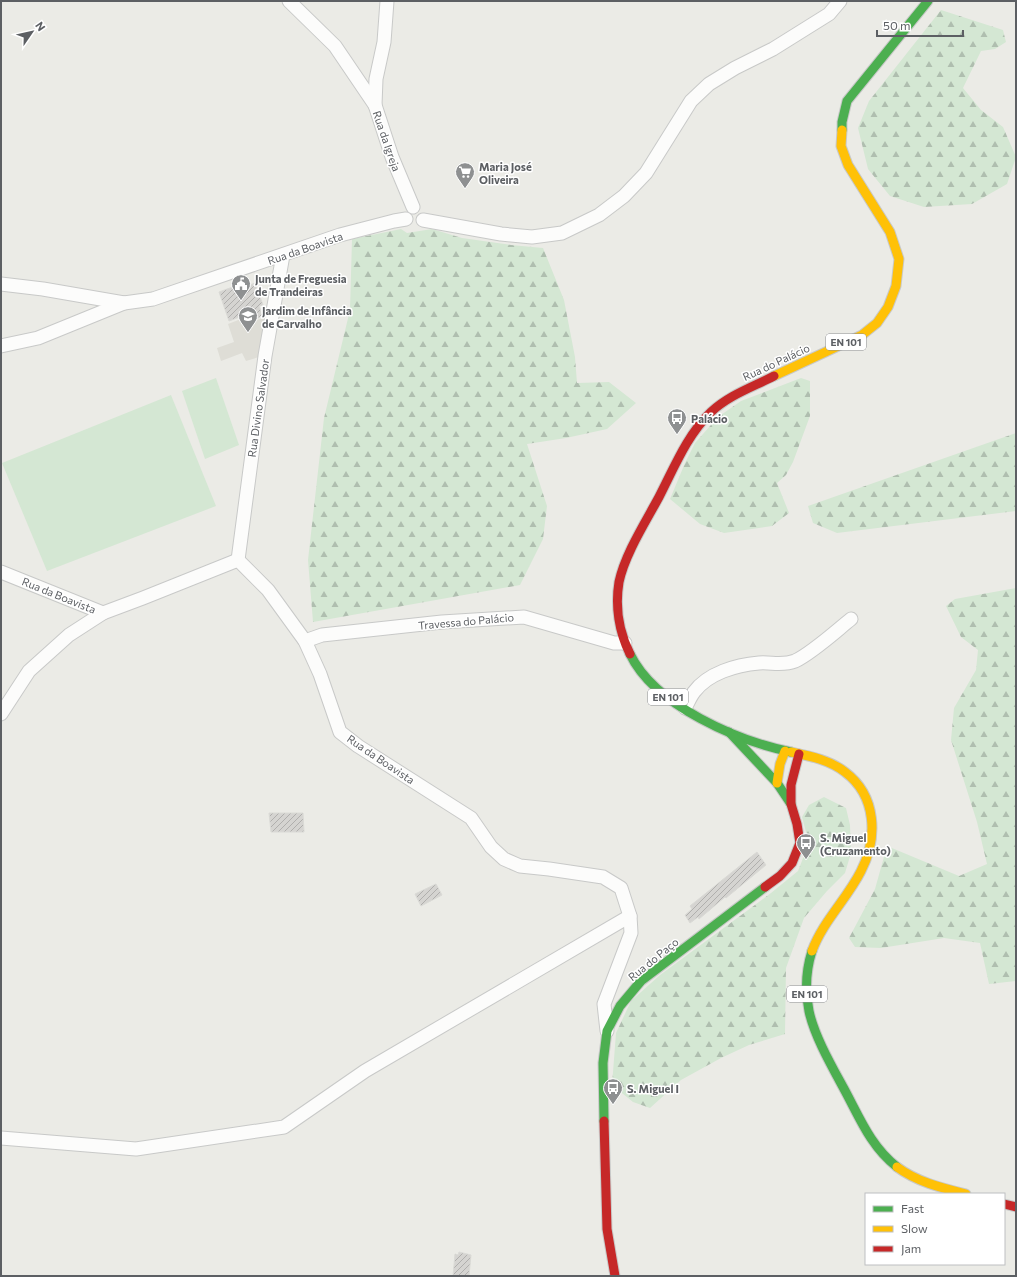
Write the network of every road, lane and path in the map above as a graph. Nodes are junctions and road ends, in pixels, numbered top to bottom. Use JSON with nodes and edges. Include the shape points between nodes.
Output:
{"nodes":[{"id":1,"x":289,"y":1,"type":"edge"},
{"id":2,"x":387,"y":1,"type":"edge"},
{"id":3,"x":840,"y":1,"type":"edge"},
{"id":4,"x":928,"y":1,"type":"edge"},
{"id":5,"x":375,"y":105,"type":"junction"},
{"id":6,"x":413,"y":207,"type":"junction"},
{"id":7,"x":406,"y":219,"type":"junction"},
{"id":8,"x":423,"y":220,"type":"junction"},
{"id":9,"x":283,"y":255,"type":"junction"},
{"id":10,"x":1,"y":284,"type":"edge"},
{"id":11,"x":124,"y":303,"type":"junction"},
{"id":12,"x":1,"y":346,"type":"edge"},
{"id":13,"x":238,"y":560,"type":"junction"},
{"id":14,"x":1,"y":572,"type":"edge"},
{"id":15,"x":103,"y":612,"type":"junction"},
{"id":16,"x":851,"y":619,"type":"dead end"},
{"id":17,"x":305,"y":641,"type":"junction"},
{"id":18,"x":625,"y":643,"type":"junction"},
{"id":19,"x":685,"y":708,"type":"junction"},
{"id":20,"x":1,"y":714,"type":"edge"},
{"id":21,"x":729,"y":732,"type":"junction"},
{"id":22,"x":785,"y":751,"type":"junction"},
{"id":23,"x":799,"y":754,"type":"junction"},
{"id":24,"x":777,"y":783,"type":"junction"},
{"id":25,"x":792,"y":804,"type":"junction"},
{"id":26,"x":630,"y":916,"type":"junction"},
{"id":27,"x":607,"y":1031,"type":"junction"},
{"id":28,"x":1,"y":1138,"type":"edge"},
{"id":29,"x":962,"y":1193,"type":"edge"},
{"id":30,"x":1005,"y":1204,"type":"edge"},
{"id":31,"x":1016,"y":1207,"type":"edge"},
{"id":32,"x":615,"y":1276,"type":"edge"}],
"edges":[{"from":1,"to":5,"type":"street","via":[[335,46]]},
{"from":2,"to":5,"type":"street","name":"Rua da Igreja"},
{"from":3,"to":8,"type":"street","via":[[829,14],[709,84],[691,101],[646,173],[624,196],[599,215],[562,233],[532,236],[501,234]]},
{"from":4,"to":18,"type":"main road","name":"Rua do Palácio","number":"EN 101","via":[[847,101],[842,122],[841,146],[848,165],[890,232],[899,259],[896,286],[888,307],[877,323],[862,334],[735,395],[712,410],[694,431],[630,551],[619,583],[618,614]]},
{"from":5,"to":6,"type":"street","name":"Rua da Igreja","via":[[392,157]]},
{"from":6,"to":7,"type":"street","via":[[407,211]]},
{"from":6,"to":8,"type":"street","via":[[422,211]]},
{"from":7,"to":8,"type":"street","via":[[415,225]]},
{"from":7,"to":9,"type":"street","name":"Rua da Boavista","via":[[340,235]]},
{"from":9,"to":11,"type":"street","name":"Rua da Boavista","via":[[153,299]]},
{"from":9,"to":13,"type":"street","name":"Rua Divino Salvador","via":[[265,356]]},
{"from":10,"to":11,"type":"street"},
{"from":11,"to":12,"type":"street","name":"Rua da Boavista","via":[[38,338]]},
{"from":13,"to":15,"type":"street","name":"Rua da Boavista"},
{"from":13,"to":17,"type":"street","name":"Rua da Boavista","via":[[268,590]]},
{"from":14,"to":15,"type":"street","name":"Rua da Boavista"},
{"from":15,"to":20,"type":"street","via":[[69,635],[29,671]]},
{"from":16,"to":19,"type":"street","via":[[796,660],[784,664],[743,665],[718,673],[705,680]]},
{"from":17,"to":18,"type":"street","name":"Travessa do Palácio","via":[[322,635],[442,622],[524,617],[614,643]]},
{"from":17,"to":26,"type":"street","name":"Rua da Boavista","via":[[320,674],[340,732],[472,818],[491,847],[504,859],[520,866],[603,877],[621,888]]},
{"from":18,"to":19,"type":"main road","number":"EN 101","via":[[645,677],[664,695]]},
{"from":19,"to":21,"type":"main road","number":"EN 101","via":[[715,727]]},
{"from":21,"to":22,"type":"main road","number":"EN 101"},
{"from":21,"to":24,"type":"main road"},
{"from":22,"to":23,"type":"main road","number":"EN 101"},
{"from":22,"to":24,"type":"main road"},
{"from":23,"to":25,"type":"main road","name":"Rua do Paço","via":[[791,785]]},
{"from":23,"to":29,"type":"main road","number":"EN 101","via":[[840,767],[852,778],[867,800],[873,838],[866,863],[826,922],[814,945],[806,983],[809,1013],[826,1054],[869,1137],[887,1159],[923,1183]]},
{"from":24,"to":25,"type":"main road"},
{"from":25,"to":27,"type":"main road","name":"Rua do Paço","via":[[800,843],[792,863],[780,876],[641,981],[620,1006]]},
{"from":26,"to":27,"type":"street","name":"Rua da Boavista","via":[[631,933],[604,1004]]},
{"from":26,"to":28,"type":"street","via":[[364,1071],[284,1127],[136,1149]]},
{"from":27,"to":32,"type":"main road","name":"Rua do Paço","via":[[603,1063],[607,1229]]},
{"from":30,"to":31,"type":"main road"}]}
